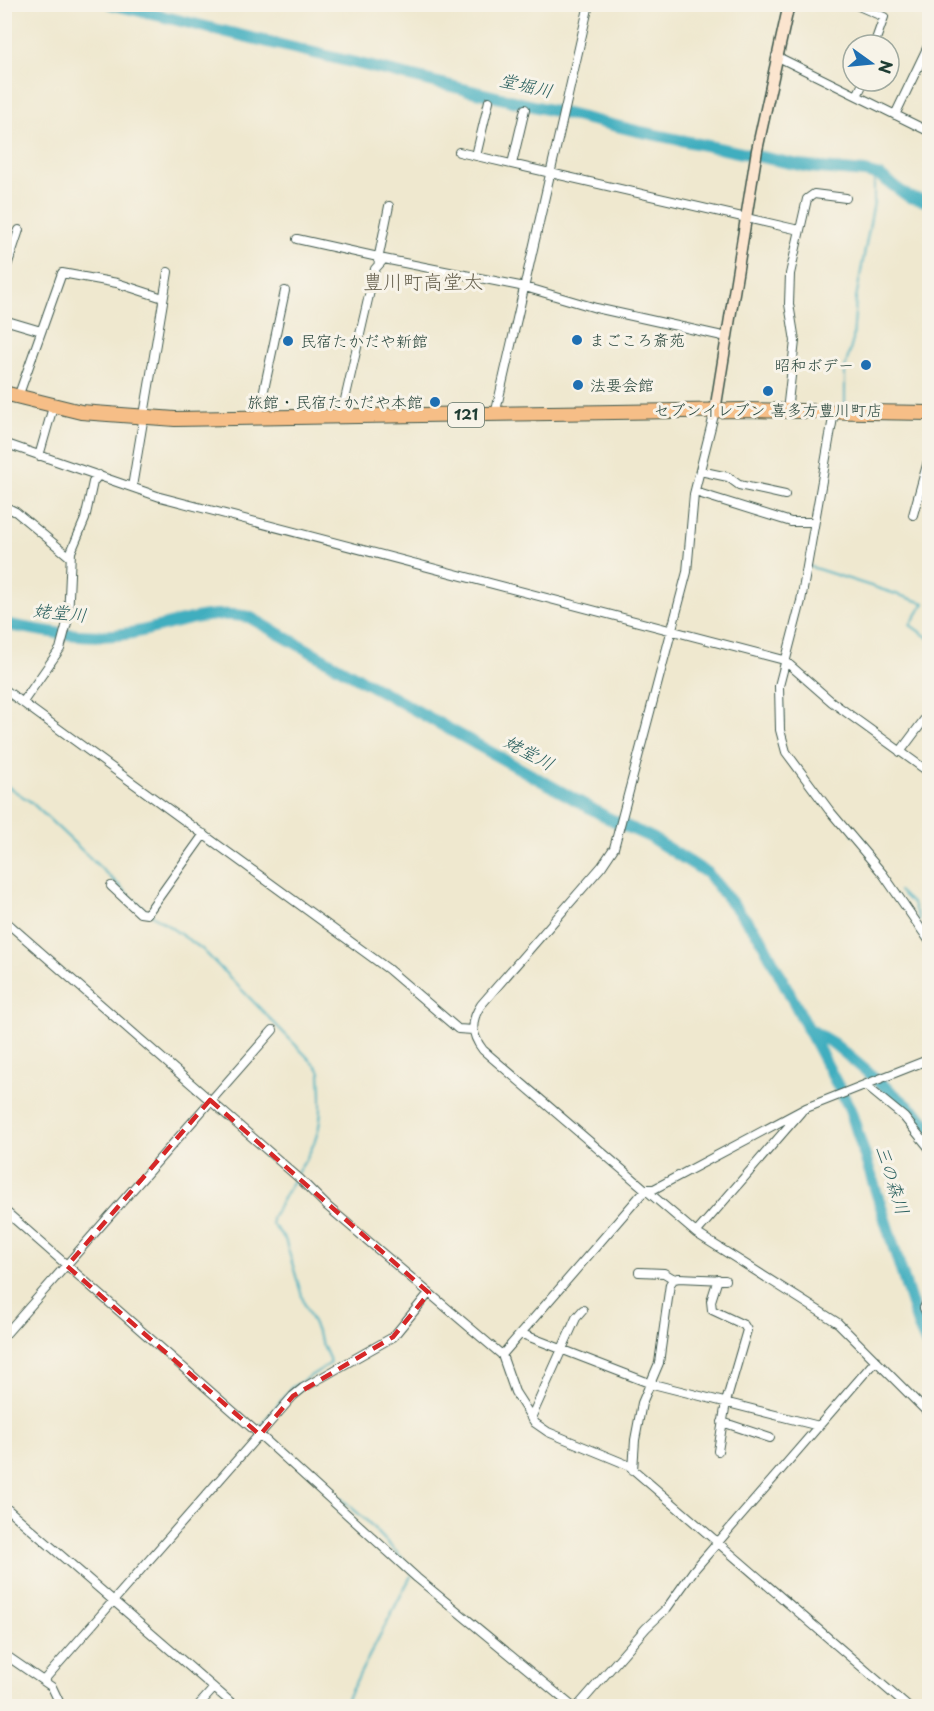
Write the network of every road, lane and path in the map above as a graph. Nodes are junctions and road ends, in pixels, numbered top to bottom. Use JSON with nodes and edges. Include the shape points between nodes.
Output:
{"nodes":[{"id":1,"x":589,"y":4,"type":"edge"},
{"id":2,"x":789,"y":4,"type":"edge"},
{"id":3,"x":854,"y":4,"type":"edge"},
{"id":4,"x":878,"y":33,"type":"edge"},
{"id":5,"x":930,"y":42,"type":"edge"},
{"id":6,"x":776,"y":56,"type":"junction"},
{"id":7,"x":858,"y":93,"type":"edge"},
{"id":8,"x":857,"y":96,"type":"junction"},
{"id":9,"x":489,"y":101,"type":"dead end"},
{"id":10,"x":525,"y":109,"type":"dead end"},
{"id":11,"x":895,"y":115,"type":"junction"},
{"id":12,"x":930,"y":132,"type":"edge"},
{"id":13,"x":459,"y":152,"type":"dead end"},
{"id":14,"x":476,"y":156,"type":"junction"},
{"id":15,"x":512,"y":164,"type":"junction"},
{"id":16,"x":550,"y":173,"type":"junction"},
{"id":17,"x":846,"y":198,"type":"dead end"},
{"id":18,"x":389,"y":206,"type":"dead end"},
{"id":19,"x":746,"y":218,"type":"junction"},
{"id":20,"x":19,"y":230,"type":"dead end"},
{"id":21,"x":800,"y":230,"type":"junction"},
{"id":22,"x":297,"y":239,"type":"dead end"},
{"id":23,"x":379,"y":260,"type":"junction"},
{"id":24,"x":168,"y":272,"type":"dead end"},
{"id":25,"x":4,"y":274,"type":"edge"},
{"id":26,"x":525,"y":287,"type":"junction"},
{"id":27,"x":285,"y":291,"type":"dead end"},
{"id":28,"x":163,"y":298,"type":"junction"},
{"id":29,"x":4,"y":320,"type":"edge"},
{"id":30,"x":41,"y":331,"type":"junction"},
{"id":31,"x":727,"y":337,"type":"junction"},
{"id":32,"x":11,"y":395,"type":"edge"},
{"id":33,"x":53,"y":406,"type":"junction"},
{"id":34,"x":715,"y":411,"type":"junction"},
{"id":35,"x":787,"y":411,"type":"junction"},
{"id":36,"x":834,"y":412,"type":"junction"},
{"id":37,"x":930,"y":413,"type":"edge"},
{"id":38,"x":495,"y":415,"type":"junction"},
{"id":39,"x":341,"y":417,"type":"junction"},
{"id":40,"x":144,"y":418,"type":"junction"},
{"id":41,"x":258,"y":418,"type":"junction"},
{"id":42,"x":4,"y":443,"type":"edge"},
{"id":43,"x":930,"y":454,"type":"edge"},
{"id":44,"x":39,"y":456,"type":"junction"},
{"id":45,"x":700,"y":471,"type":"junction"},
{"id":46,"x":99,"y":476,"type":"junction"},
{"id":47,"x":132,"y":487,"type":"junction"},
{"id":48,"x":695,"y":492,"type":"junction"},
{"id":49,"x":785,"y":495,"type":"dead end"},
{"id":50,"x":4,"y":506,"type":"edge"},
{"id":51,"x":913,"y":515,"type":"dead end"},
{"id":52,"x":814,"y":522,"type":"junction"},
{"id":53,"x":70,"y":557,"type":"junction"},
{"id":54,"x":670,"y":631,"type":"junction"},
{"id":55,"x":784,"y":660,"type":"junction"},
{"id":56,"x":4,"y":689,"type":"edge"},
{"id":57,"x":23,"y":702,"type":"junction"},
{"id":58,"x":930,"y":712,"type":"edge"},
{"id":59,"x":900,"y":752,"type":"junction"},
{"id":60,"x":930,"y":773,"type":"edge"},
{"id":61,"x":204,"y":834,"type":"junction"},
{"id":62,"x":111,"y":886,"type":"dead end"},
{"id":63,"x":4,"y":920,"type":"edge"},
{"id":64,"x":930,"y":942,"type":"edge"},
{"id":65,"x":273,"y":1030,"type":"dead end"},
{"id":66,"x":473,"y":1030,"type":"junction"},
{"id":67,"x":930,"y":1059,"type":"edge"},
{"id":68,"x":863,"y":1085,"type":"junction"},
{"id":69,"x":210,"y":1100,"type":"junction"},
{"id":70,"x":802,"y":1110,"type":"junction"},
{"id":71,"x":930,"y":1149,"type":"edge"},
{"id":72,"x":646,"y":1189,"type":"junction"},
{"id":73,"x":4,"y":1210,"type":"edge"},
{"id":74,"x":696,"y":1233,"type":"junction"},
{"id":75,"x":67,"y":1266,"type":"junction"},
{"id":76,"x":639,"y":1272,"type":"dead end"},
{"id":77,"x":674,"y":1279,"type":"junction"},
{"id":78,"x":429,"y":1293,"type":"junction"},
{"id":79,"x":930,"y":1296,"type":"edge"},
{"id":80,"x":583,"y":1310,"type":"dead end"},
{"id":81,"x":930,"y":1321,"type":"edge"},
{"id":82,"x":522,"y":1334,"type":"junction"},
{"id":83,"x":4,"y":1336,"type":"edge"},
{"id":84,"x":562,"y":1351,"type":"junction"},
{"id":85,"x":502,"y":1355,"type":"junction"},
{"id":86,"x":876,"y":1360,"type":"junction"},
{"id":87,"x":649,"y":1383,"type":"junction"},
{"id":88,"x":726,"y":1402,"type":"junction"},
{"id":89,"x":930,"y":1414,"type":"edge"},
{"id":90,"x":531,"y":1418,"type":"junction"},
{"id":91,"x":722,"y":1422,"type":"junction"},
{"id":92,"x":819,"y":1426,"type":"junction"},
{"id":93,"x":260,"y":1435,"type":"junction"},
{"id":94,"x":770,"y":1438,"type":"dead end"},
{"id":95,"x":718,"y":1451,"type":"dead end"},
{"id":96,"x":633,"y":1470,"type":"junction"},
{"id":97,"x":4,"y":1506,"type":"edge"},
{"id":98,"x":718,"y":1543,"type":"junction"},
{"id":99,"x":114,"y":1602,"type":"junction"},
{"id":100,"x":4,"y":1654,"type":"edge"},
{"id":101,"x":44,"y":1680,"type":"junction"},
{"id":102,"x":214,"y":1688,"type":"junction"},
{"id":103,"x":61,"y":1707,"type":"edge"},
{"id":104,"x":198,"y":1707,"type":"edge"},
{"id":105,"x":235,"y":1707,"type":"edge"},
{"id":106,"x":572,"y":1707,"type":"edge"},
{"id":107,"x":578,"y":1707,"type":"edge"},
{"id":108,"x":907,"y":1707,"type":"edge"}],
"edges":[{"from":1,"to":16,"type":"street"},
{"from":2,"to":6,"type":"street"},
{"from":3,"to":4,"type":"street","via":[[884,17]]},
{"from":5,"to":11,"type":"street"},
{"from":6,"to":8,"type":"street"},
{"from":6,"to":19,"type":"street"},
{"from":7,"to":8,"type":"street"},
{"from":8,"to":11,"type":"street"},
{"from":9,"to":14,"type":"street"},
{"from":10,"to":15,"type":"street"},
{"from":11,"to":12,"type":"street"},
{"from":13,"to":14,"type":"street"},
{"from":14,"to":15,"type":"street"},
{"from":15,"to":16,"type":"street"},
{"from":16,"to":19,"type":"street"},
{"from":16,"to":26,"type":"street"},
{"from":17,"to":21,"type":"street","via":[[810,195]]},
{"from":18,"to":23,"type":"street"},
{"from":19,"to":21,"type":"street"},
{"from":19,"to":31,"type":"street"},
{"from":20,"to":25,"type":"street"},
{"from":21,"to":35,"type":"street","via":[[790,274],[789,304],[795,341]]},
{"from":22,"to":23,"type":"street"},
{"from":23,"to":26,"type":"street","via":[[391,258]]},
{"from":23,"to":39,"type":"street"},
{"from":24,"to":28,"type":"street"},
{"from":26,"to":31,"type":"street","via":[[596,308]]},
{"from":26,"to":38,"type":"street"},
{"from":27,"to":41,"type":"street"},
{"from":28,"to":30,"type":"street","via":[[117,283],[62,273]]},
{"from":28,"to":40,"type":"street"},
{"from":29,"to":30,"type":"street"},
{"from":30,"to":32,"type":"street"},
{"from":31,"to":34,"type":"street"},
{"from":32,"to":33,"type":"highway","number":"121"},
{"from":33,"to":40,"type":"highway","number":"121"},
{"from":33,"to":44,"type":"street"},
{"from":34,"to":35,"type":"highway","number":"121"},
{"from":34,"to":38,"type":"highway","number":"121"},
{"from":34,"to":45,"type":"street"},
{"from":35,"to":36,"type":"highway","number":"121"},
{"from":36,"to":37,"type":"highway","number":"121"},
{"from":36,"to":52,"type":"street"},
{"from":38,"to":39,"type":"highway","number":"121"},
{"from":39,"to":41,"type":"highway","number":"121"},
{"from":40,"to":41,"type":"highway","number":"121"},
{"from":40,"to":47,"type":"street"},
{"from":42,"to":44,"type":"street"},
{"from":43,"to":51,"type":"street"},
{"from":44,"to":46,"type":"street"},
{"from":45,"to":48,"type":"street"},
{"from":45,"to":49,"type":"street"},
{"from":46,"to":47,"type":"street"},
{"from":46,"to":53,"type":"street","via":[[93,482],[85,519]]},
{"from":47,"to":54,"type":"street"},
{"from":48,"to":52,"type":"street","via":[[791,522]]},
{"from":48,"to":54,"type":"street","via":[[687,572]]},
{"from":50,"to":53,"type":"street"},
{"from":52,"to":55,"type":"street","via":[[801,601]]},
{"from":53,"to":57,"type":"street","via":[[67,624],[60,649]]},
{"from":54,"to":55,"type":"street"},
{"from":54,"to":66,"type":"street","via":[[609,858],[481,1005],[475,1013]]},
{"from":55,"to":59,"type":"street","via":[[832,702]]},
{"from":55,"to":64,"type":"street","via":[[778,693],[786,752],[883,874]]},
{"from":56,"to":57,"type":"street"},
{"from":57,"to":61,"type":"street"},
{"from":58,"to":59,"type":"street"},
{"from":59,"to":60,"type":"street"},
{"from":61,"to":62,"type":"street","via":[[147,914],[140,913]]},
{"from":61,"to":66,"type":"street","via":[[388,969],[458,1029]]},
{"from":63,"to":69,"type":"street"},
{"from":65,"to":69,"type":"street"},
{"from":66,"to":72,"type":"street","via":[[483,1050]]},
{"from":67,"to":68,"type":"street"},
{"from":68,"to":70,"type":"street"},
{"from":68,"to":71,"type":"street","via":[[903,1117]]},
{"from":69,"to":75,"type":"street"},
{"from":69,"to":78,"type":"street"},
{"from":70,"to":72,"type":"street","via":[[654,1189]]},
{"from":70,"to":74,"type":"street"},
{"from":72,"to":74,"type":"street"},
{"from":72,"to":82,"type":"street"},
{"from":73,"to":75,"type":"street"},
{"from":74,"to":86,"type":"street","via":[[838,1323]]},
{"from":75,"to":83,"type":"street"},
{"from":75,"to":93,"type":"street"},
{"from":76,"to":77,"type":"street","via":[[663,1273]]},
{"from":77,"to":87,"type":"street","via":[[665,1307],[659,1363]]},
{"from":77,"to":88,"type":"street","via":[[722,1280],[711,1301],[712,1310],[747,1330]]},
{"from":78,"to":85,"type":"street"},
{"from":78,"to":93,"type":"street","via":[[393,1337],[303,1388]]},
{"from":79,"to":81,"type":"street","via":[[924,1308]]},
{"from":80,"to":84,"type":"street"},
{"from":82,"to":84,"type":"street"},
{"from":82,"to":85,"type":"street"},
{"from":84,"to":87,"type":"street"},
{"from":84,"to":90,"type":"street"},
{"from":85,"to":90,"type":"street","via":[[515,1392]]},
{"from":86,"to":89,"type":"street"},
{"from":86,"to":92,"type":"street"},
{"from":87,"to":88,"type":"street"},
{"from":87,"to":96,"type":"street","via":[[634,1440]]},
{"from":88,"to":91,"type":"street"},
{"from":88,"to":92,"type":"street"},
{"from":90,"to":96,"type":"street","via":[[548,1432]]},
{"from":91,"to":94,"type":"street"},
{"from":91,"to":95,"type":"street"},
{"from":92,"to":98,"type":"street"},
{"from":93,"to":99,"type":"street"},
{"from":93,"to":106,"type":"street","via":[[417,1578]]},
{"from":96,"to":98,"type":"street"},
{"from":97,"to":99,"type":"street"},
{"from":98,"to":107,"type":"street","via":[[667,1608]]},
{"from":98,"to":108,"type":"street"},
{"from":99,"to":101,"type":"street"},
{"from":99,"to":102,"type":"street"},
{"from":100,"to":101,"type":"street"},
{"from":101,"to":103,"type":"street","via":[[52,1687]]},
{"from":102,"to":104,"type":"street"},
{"from":102,"to":105,"type":"street"}]}
